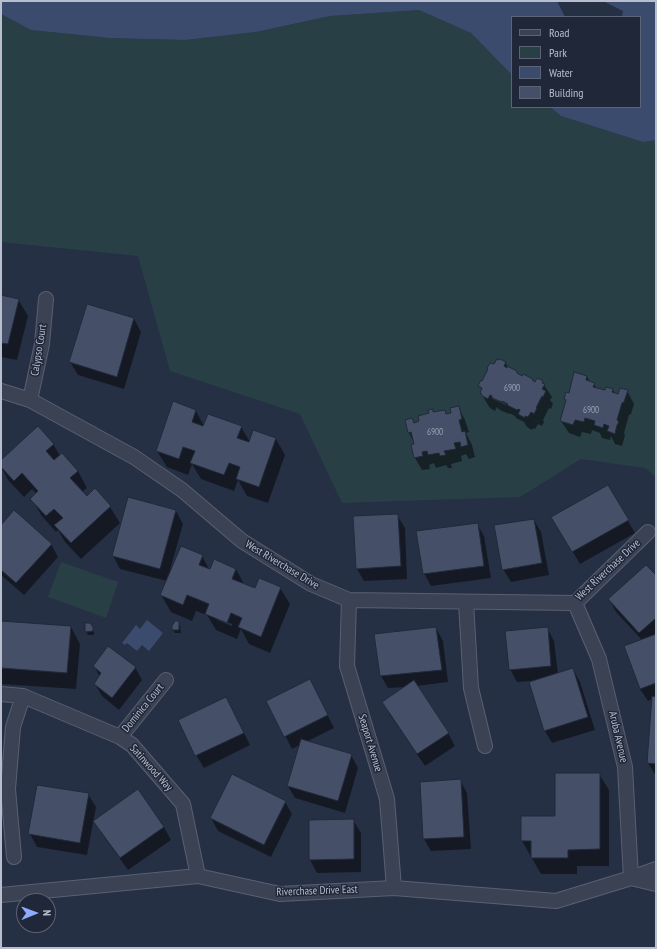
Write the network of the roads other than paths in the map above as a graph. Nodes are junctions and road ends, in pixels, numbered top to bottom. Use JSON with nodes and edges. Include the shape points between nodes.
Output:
{"nodes":[{"id":1,"x":46,"y":299,"type":"dead end"},
{"id":2,"x":1,"y":391,"type":"edge"},
{"id":3,"x":30,"y":400,"type":"junction"},
{"id":4,"x":648,"y":532,"type":"dead end"},
{"id":5,"x":349,"y":600,"type":"junction"},
{"id":6,"x":466,"y":602,"type":"junction"},
{"id":7,"x":575,"y":603,"type":"junction"},
{"id":8,"x":166,"y":680,"type":"dead end"},
{"id":9,"x":1,"y":694,"type":"edge"},
{"id":10,"x":23,"y":696,"type":"junction"},
{"id":11,"x":120,"y":737,"type":"junction"},
{"id":12,"x":485,"y":746,"type":"dead end"},
{"id":13,"x":14,"y":857,"type":"dead end"},
{"id":14,"x":656,"y":869,"type":"edge"},
{"id":15,"x":198,"y":876,"type":"junction"},
{"id":16,"x":631,"y":878,"type":"junction"},
{"id":17,"x":656,"y":884,"type":"edge"},
{"id":18,"x":394,"y":888,"type":"junction"},
{"id":19,"x":1,"y":895,"type":"edge"}],
"edges":[{"from":1,"to":3,"type":"street","name":"Calypso Court","via":[[42,344]]},
{"from":2,"to":3,"type":"street","name":"West Riverchase Drive"},
{"from":3,"to":5,"type":"street","name":"West Riverchase Drive","via":[[134,457],[182,490],[242,541],[311,584]]},
{"from":4,"to":7,"type":"street","name":"West Riverchase Drive"},
{"from":5,"to":6,"type":"street","name":"West Riverchase Drive"},
{"from":5,"to":18,"type":"street","name":"Seaport Avenue","via":[[347,666],[387,799]]},
{"from":6,"to":7,"type":"street","name":"West Riverchase Drive"},
{"from":6,"to":12,"type":"street","via":[[471,688]]},
{"from":7,"to":16,"type":"street","name":"Aruba Avenue","via":[[599,659],[625,767]]},
{"from":8,"to":11,"type":"street","name":"Dominica Court"},
{"from":9,"to":10,"type":"street","name":"Satinwood Way"},
{"from":10,"to":11,"type":"street","name":"Satinwood Way"},
{"from":10,"to":13,"type":"street","via":[[13,727],[8,788]]},
{"from":11,"to":15,"type":"street","name":"Satinwood Way","via":[[132,746],[183,804]]},
{"from":14,"to":16,"type":"street","name":"Riverchase Drive East"},
{"from":15,"to":18,"type":"street","name":"Riverchase Drive East","via":[[280,894]]},
{"from":15,"to":19,"type":"street","name":"Riverchase Drive East"},
{"from":16,"to":17,"type":"street"},
{"from":16,"to":18,"type":"street","name":"Riverchase Drive East","via":[[556,901]]}]}
